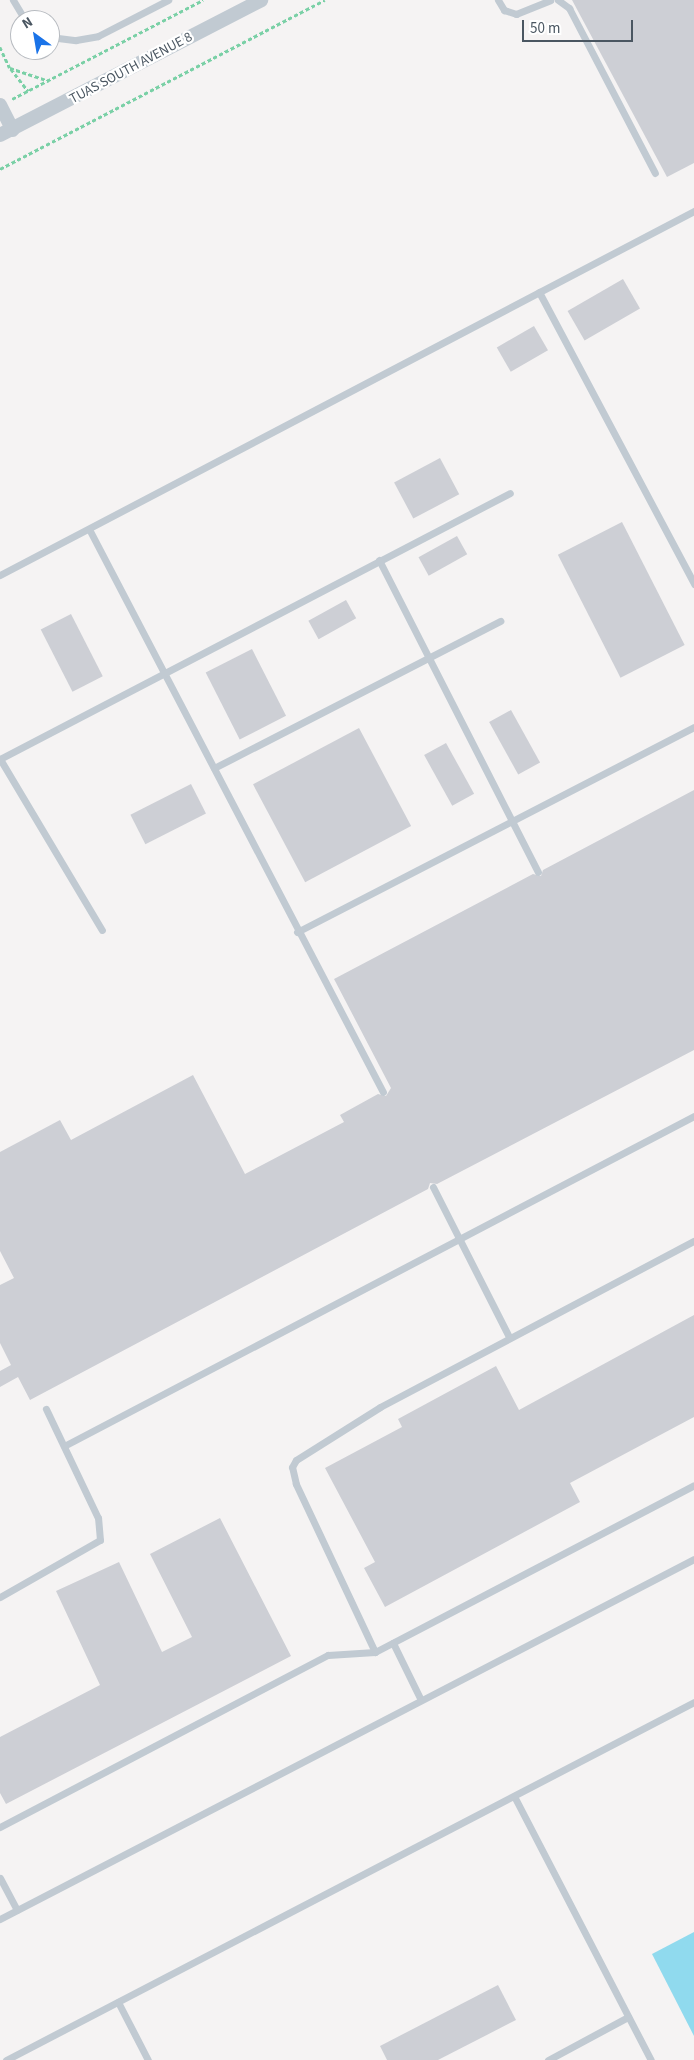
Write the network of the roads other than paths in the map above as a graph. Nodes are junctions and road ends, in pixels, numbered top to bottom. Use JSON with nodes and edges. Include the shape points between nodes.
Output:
{"nodes":[{"id":1,"x":168,"y":0,"type":"edge"},
{"id":2,"x":261,"y":0,"type":"edge"},
{"id":3,"x":498,"y":0,"type":"edge"},
{"id":4,"x":550,"y":0,"type":"edge"},
{"id":5,"x":558,"y":0,"type":"edge"},
{"id":6,"x":60,"y":38,"type":"edge"},
{"id":7,"x":0,"y":105,"type":"edge"},
{"id":8,"x":6,"y":132,"type":"edge"},
{"id":9,"x":655,"y":173,"type":"dead end"},
{"id":10,"x":694,"y":211,"type":"edge"},
{"id":11,"x":539,"y":292,"type":"junction"},
{"id":12,"x":510,"y":493,"type":"dead end"},
{"id":13,"x":88,"y":529,"type":"junction"},
{"id":14,"x":379,"y":560,"type":"junction"},
{"id":15,"x":0,"y":575,"type":"edge"},
{"id":16,"x":694,"y":584,"type":"edge"},
{"id":17,"x":500,"y":621,"type":"dead end"},
{"id":18,"x":429,"y":658,"type":"junction"},
{"id":19,"x":164,"y":672,"type":"junction"},
{"id":20,"x":694,"y":727,"type":"edge"},
{"id":21,"x":0,"y":759,"type":"edge"},
{"id":22,"x":214,"y":768,"type":"junction"},
{"id":23,"x":512,"y":820,"type":"junction"},
{"id":24,"x":538,"y":872,"type":"dead end"},
{"id":25,"x":102,"y":930,"type":"dead end"},
{"id":26,"x":297,"y":932,"type":"junction"},
{"id":27,"x":383,"y":1092,"type":"dead end"},
{"id":28,"x":694,"y":1116,"type":"edge"},
{"id":29,"x":433,"y":1186,"type":"dead end"},
{"id":30,"x":460,"y":1238,"type":"junction"},
{"id":31,"x":694,"y":1242,"type":"edge"},
{"id":32,"x":508,"y":1337,"type":"junction"},
{"id":33,"x":46,"y":1409,"type":"dead end"},
{"id":34,"x":64,"y":1446,"type":"junction"},
{"id":35,"x":694,"y":1485,"type":"edge"},
{"id":36,"x":694,"y":1559,"type":"edge"},
{"id":37,"x":0,"y":1597,"type":"edge"},
{"id":38,"x":393,"y":1643,"type":"junction"},
{"id":39,"x":375,"y":1652,"type":"junction"},
{"id":40,"x":420,"y":1698,"type":"junction"},
{"id":41,"x":694,"y":1702,"type":"edge"},
{"id":42,"x":514,"y":1796,"type":"junction"},
{"id":43,"x":0,"y":1827,"type":"edge"},
{"id":44,"x":0,"y":1878,"type":"edge"},
{"id":45,"x":17,"y":1910,"type":"junction"},
{"id":46,"x":0,"y":1919,"type":"edge"},
{"id":47,"x":118,"y":2002,"type":"junction"},
{"id":48,"x":628,"y":2017,"type":"junction"},
{"id":49,"x":6,"y":2060,"type":"edge"},
{"id":50,"x":148,"y":2060,"type":"edge"},
{"id":51,"x":548,"y":2060,"type":"edge"},
{"id":52,"x":651,"y":2060,"type":"edge"}],
"edges":[{"from":1,"to":6,"type":"lane","via":[[98,36],[76,40]]},
{"from":2,"to":8,"type":"street","name":"TUAS SOUTH AVENUE 8"},
{"from":3,"to":4,"type":"lane","via":[[504,10],[516,14]]},
{"from":5,"to":9,"type":"lane","via":[[569,8]]},
{"from":7,"to":8,"type":"street"},
{"from":10,"to":11,"type":"lane"},
{"from":11,"to":13,"type":"lane"},
{"from":11,"to":16,"type":"lane"},
{"from":12,"to":14,"type":"lane"},
{"from":13,"to":15,"type":"lane"},
{"from":13,"to":19,"type":"lane"},
{"from":14,"to":18,"type":"lane"},
{"from":14,"to":19,"type":"lane"},
{"from":17,"to":18,"type":"lane"},
{"from":18,"to":22,"type":"lane"},
{"from":18,"to":23,"type":"lane"},
{"from":19,"to":21,"type":"lane"},
{"from":19,"to":22,"type":"lane"},
{"from":20,"to":23,"type":"lane"},
{"from":21,"to":25,"type":"lane"},
{"from":22,"to":26,"type":"lane"},
{"from":23,"to":24,"type":"lane"},
{"from":23,"to":26,"type":"lane"},
{"from":26,"to":27,"type":"lane"},
{"from":28,"to":30,"type":"lane"},
{"from":29,"to":30,"type":"lane"},
{"from":30,"to":32,"type":"lane"},
{"from":30,"to":34,"type":"lane"},
{"from":31,"to":32,"type":"lane"},
{"from":32,"to":39,"type":"lane","via":[[380,1408],[292,1467],[296,1484]]},
{"from":33,"to":34,"type":"lane"},
{"from":34,"to":37,"type":"lane","via":[[98,1518],[100,1540]]},
{"from":35,"to":38,"type":"lane"},
{"from":36,"to":40,"type":"lane"},
{"from":38,"to":39,"type":"lane"},
{"from":38,"to":40,"type":"lane"},
{"from":39,"to":43,"type":"lane","via":[[328,1655]]},
{"from":40,"to":45,"type":"lane"},
{"from":41,"to":42,"type":"lane"},
{"from":42,"to":47,"type":"lane"},
{"from":42,"to":48,"type":"lane"},
{"from":44,"to":45,"type":"lane"},
{"from":45,"to":46,"type":"lane"},
{"from":47,"to":49,"type":"lane"},
{"from":47,"to":50,"type":"lane"},
{"from":48,"to":51,"type":"lane"},
{"from":48,"to":52,"type":"lane"}]}
